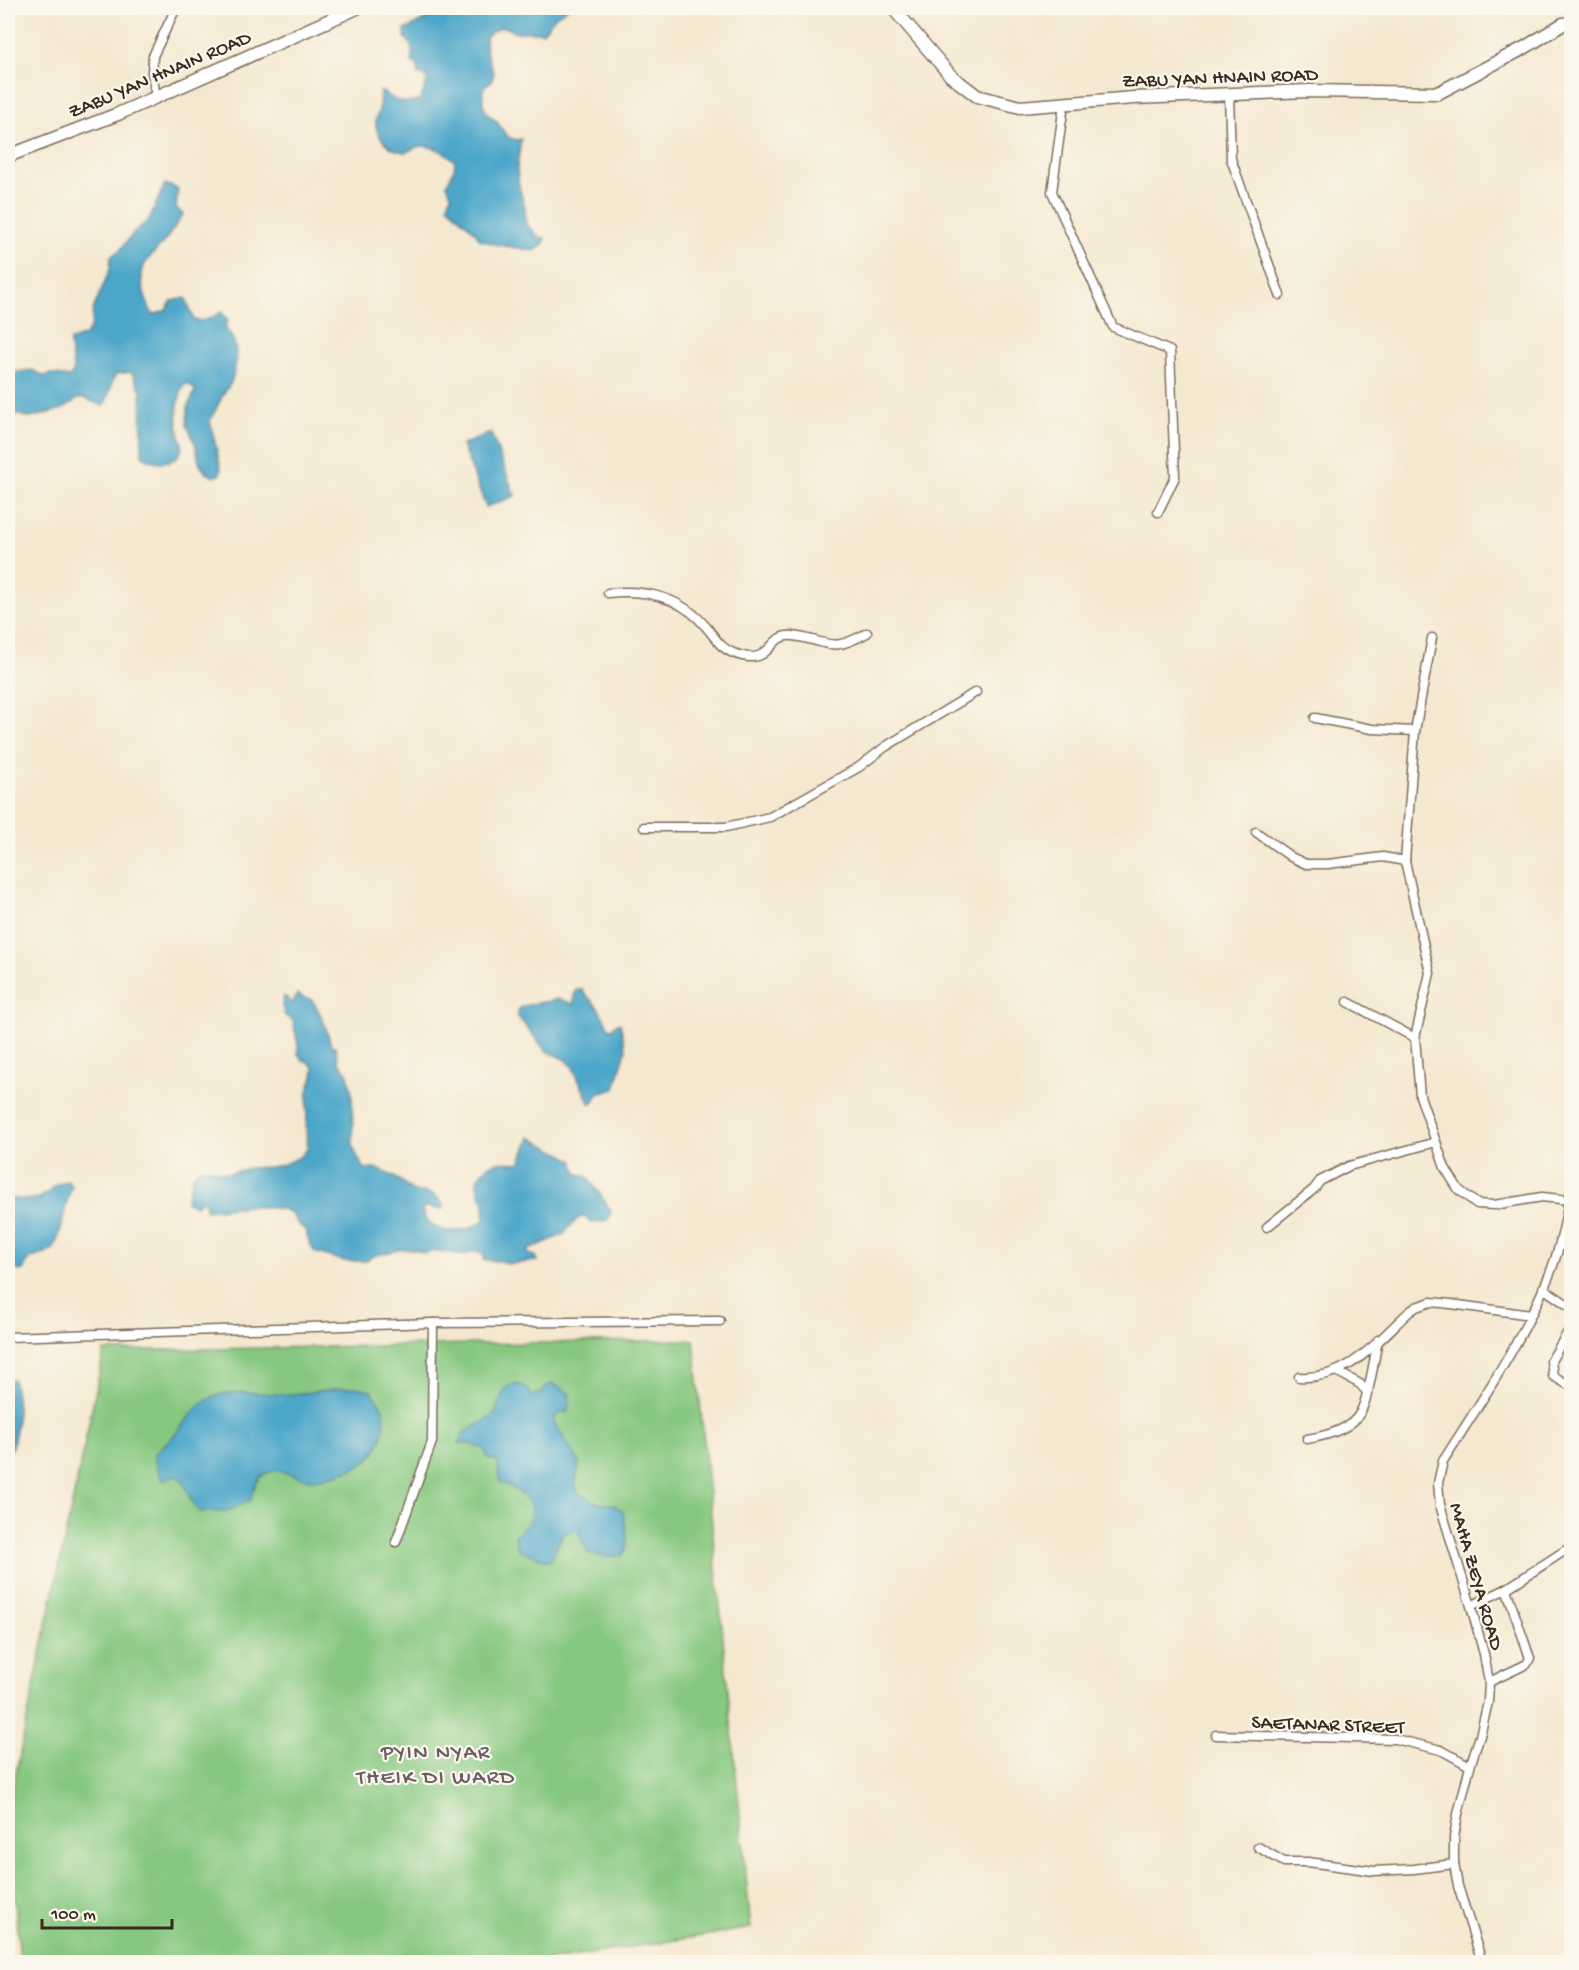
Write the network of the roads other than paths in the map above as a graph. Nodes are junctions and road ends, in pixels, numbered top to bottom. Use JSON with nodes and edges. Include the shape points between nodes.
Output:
{"nodes":[{"id":1,"x":176,"y":8,"type":"edge"},
{"id":2,"x":357,"y":8,"type":"edge"},
{"id":3,"x":893,"y":8,"type":"edge"},
{"id":4,"x":1572,"y":22,"type":"edge"},
{"id":5,"x":1229,"y":94,"type":"junction"},
{"id":6,"x":156,"y":98,"type":"junction"},
{"id":7,"x":1064,"y":104,"type":"junction"},
{"id":8,"x":8,"y":156,"type":"edge"},
{"id":9,"x":1280,"y":295,"type":"dead end"},
{"id":10,"x":1158,"y":512,"type":"dead end"},
{"id":11,"x":608,"y":593,"type":"dead end"},
{"id":12,"x":867,"y":633,"type":"dead end"},
{"id":13,"x":1432,"y":638,"type":"dead end"},
{"id":14,"x":976,"y":692,"type":"dead end"},
{"id":15,"x":1315,"y":718,"type":"dead end"},
{"id":16,"x":1415,"y":731,"type":"junction"},
{"id":17,"x":644,"y":827,"type":"dead end"},
{"id":18,"x":1256,"y":832,"type":"dead end"},
{"id":19,"x":1406,"y":861,"type":"junction"},
{"id":20,"x":1348,"y":1002,"type":"dead end"},
{"id":21,"x":1415,"y":1038,"type":"junction"},
{"id":22,"x":1436,"y":1142,"type":"junction"},
{"id":23,"x":1572,"y":1185,"type":"edge"},
{"id":24,"x":1569,"y":1200,"type":"junction"},
{"id":25,"x":1267,"y":1227,"type":"dead end"},
{"id":26,"x":1543,"y":1288,"type":"junction"},
{"id":27,"x":1572,"y":1308,"type":"edge"},
{"id":28,"x":1531,"y":1315,"type":"junction"},
{"id":29,"x":720,"y":1321,"type":"dead end"},
{"id":30,"x":433,"y":1323,"type":"junction"},
{"id":31,"x":1572,"y":1325,"type":"edge"},
{"id":32,"x":8,"y":1337,"type":"edge"},
{"id":33,"x":1378,"y":1340,"type":"junction"},
{"id":34,"x":1338,"y":1372,"type":"junction"},
{"id":35,"x":1299,"y":1377,"type":"dead end"},
{"id":36,"x":1572,"y":1388,"type":"edge"},
{"id":37,"x":1367,"y":1392,"type":"junction"},
{"id":38,"x":1307,"y":1439,"type":"dead end"},
{"id":39,"x":396,"y":1542,"type":"dead end"},
{"id":40,"x":1572,"y":1546,"type":"edge"},
{"id":41,"x":1506,"y":1589,"type":"junction"},
{"id":42,"x":1471,"y":1606,"type":"junction"},
{"id":43,"x":1489,"y":1682,"type":"junction"},
{"id":44,"x":1216,"y":1736,"type":"dead end"},
{"id":45,"x":1470,"y":1766,"type":"junction"},
{"id":46,"x":1258,"y":1847,"type":"dead end"},
{"id":47,"x":1454,"y":1864,"type":"junction"},
{"id":48,"x":1482,"y":1962,"type":"edge"}],
"edges":[{"from":1,"to":6,"type":"street","via":[[153,56]]},
{"from":2,"to":6,"type":"street","name":"ZABU YAN HNAIN ROAD"},
{"from":3,"to":7,"type":"street","name":"ZABU YAN HNAIN ROAD","via":[[951,76],[977,96],[1020,107]]},
{"from":4,"to":5,"type":"street","name":"ZABU YAN HNAIN ROAD","via":[[1438,93]]},
{"from":5,"to":7,"type":"street","name":"ZABU YAN HNAIN ROAD"},
{"from":5,"to":9,"type":"street","via":[[1232,159]]},
{"from":6,"to":8,"type":"street","name":"ZABU YAN HNAIN ROAD"},
{"from":7,"to":10,"type":"street","via":[[1052,192],[1113,327],[1170,351],[1174,477]]},
{"from":11,"to":12,"type":"street","via":[[627,591],[668,598],[706,626],[719,644],[744,656],[757,657],[784,635],[832,646],[849,643]]},
{"from":13,"to":16,"type":"street"},
{"from":14,"to":17,"type":"street","via":[[885,747],[859,768],[770,818],[726,827]]},
{"from":15,"to":16,"type":"street","via":[[1372,729]]},
{"from":16,"to":19,"type":"street"},
{"from":18,"to":19,"type":"street","via":[[1306,864],[1383,856]]},
{"from":19,"to":21,"type":"street","via":[[1430,973]]},
{"from":20,"to":21,"type":"street"},
{"from":21,"to":22,"type":"street","via":[[1420,1096]]},
{"from":22,"to":24,"type":"street","via":[[1445,1168],[1459,1190],[1477,1204],[1542,1197]]},
{"from":22,"to":25,"type":"street","via":[[1349,1166],[1320,1180]]},
{"from":23,"to":24,"type":"street","name":"MAHA ZEYA ROAD"},
{"from":24,"to":26,"type":"street","name":"MAHA ZEYA ROAD","via":[[1564,1229]]},
{"from":26,"to":27,"type":"street"},
{"from":26,"to":28,"type":"street","name":"MAHA ZEYA ROAD"},
{"from":28,"to":33,"type":"street","via":[[1431,1302],[1416,1307]]},
{"from":28,"to":42,"type":"street","name":"MAHA ZEYA ROAD","via":[[1443,1461],[1438,1483],[1440,1505]]},
{"from":29,"to":30,"type":"street"},
{"from":30,"to":32,"type":"street"},
{"from":30,"to":39,"type":"street","via":[[432,1442]]},
{"from":31,"to":36,"type":"street","via":[[1551,1361],[1553,1376]]},
{"from":33,"to":34,"type":"street"},
{"from":33,"to":37,"type":"street"},
{"from":34,"to":35,"type":"street"},
{"from":34,"to":37,"type":"street"},
{"from":37,"to":38,"type":"street","via":[[1360,1415],[1353,1422]]},
{"from":40,"to":41,"type":"street"},
{"from":41,"to":42,"type":"street"},
{"from":41,"to":43,"type":"street","via":[[1530,1658],[1527,1664]]},
{"from":42,"to":43,"type":"street","name":"MAHA ZEYA ROAD"},
{"from":43,"to":45,"type":"street","name":"MAHA ZEYA ROAD","via":[[1488,1702]]},
{"from":44,"to":45,"type":"street","name":"SAETANAR STREET","via":[[1395,1739],[1441,1750]]},
{"from":45,"to":47,"type":"street","name":"MAHA ZEYA ROAD","via":[[1454,1837]]},
{"from":46,"to":47,"type":"street","via":[[1284,1862],[1374,1871]]},
{"from":47,"to":48,"type":"street","name":"MAHA ZEYA ROAD"}]}
